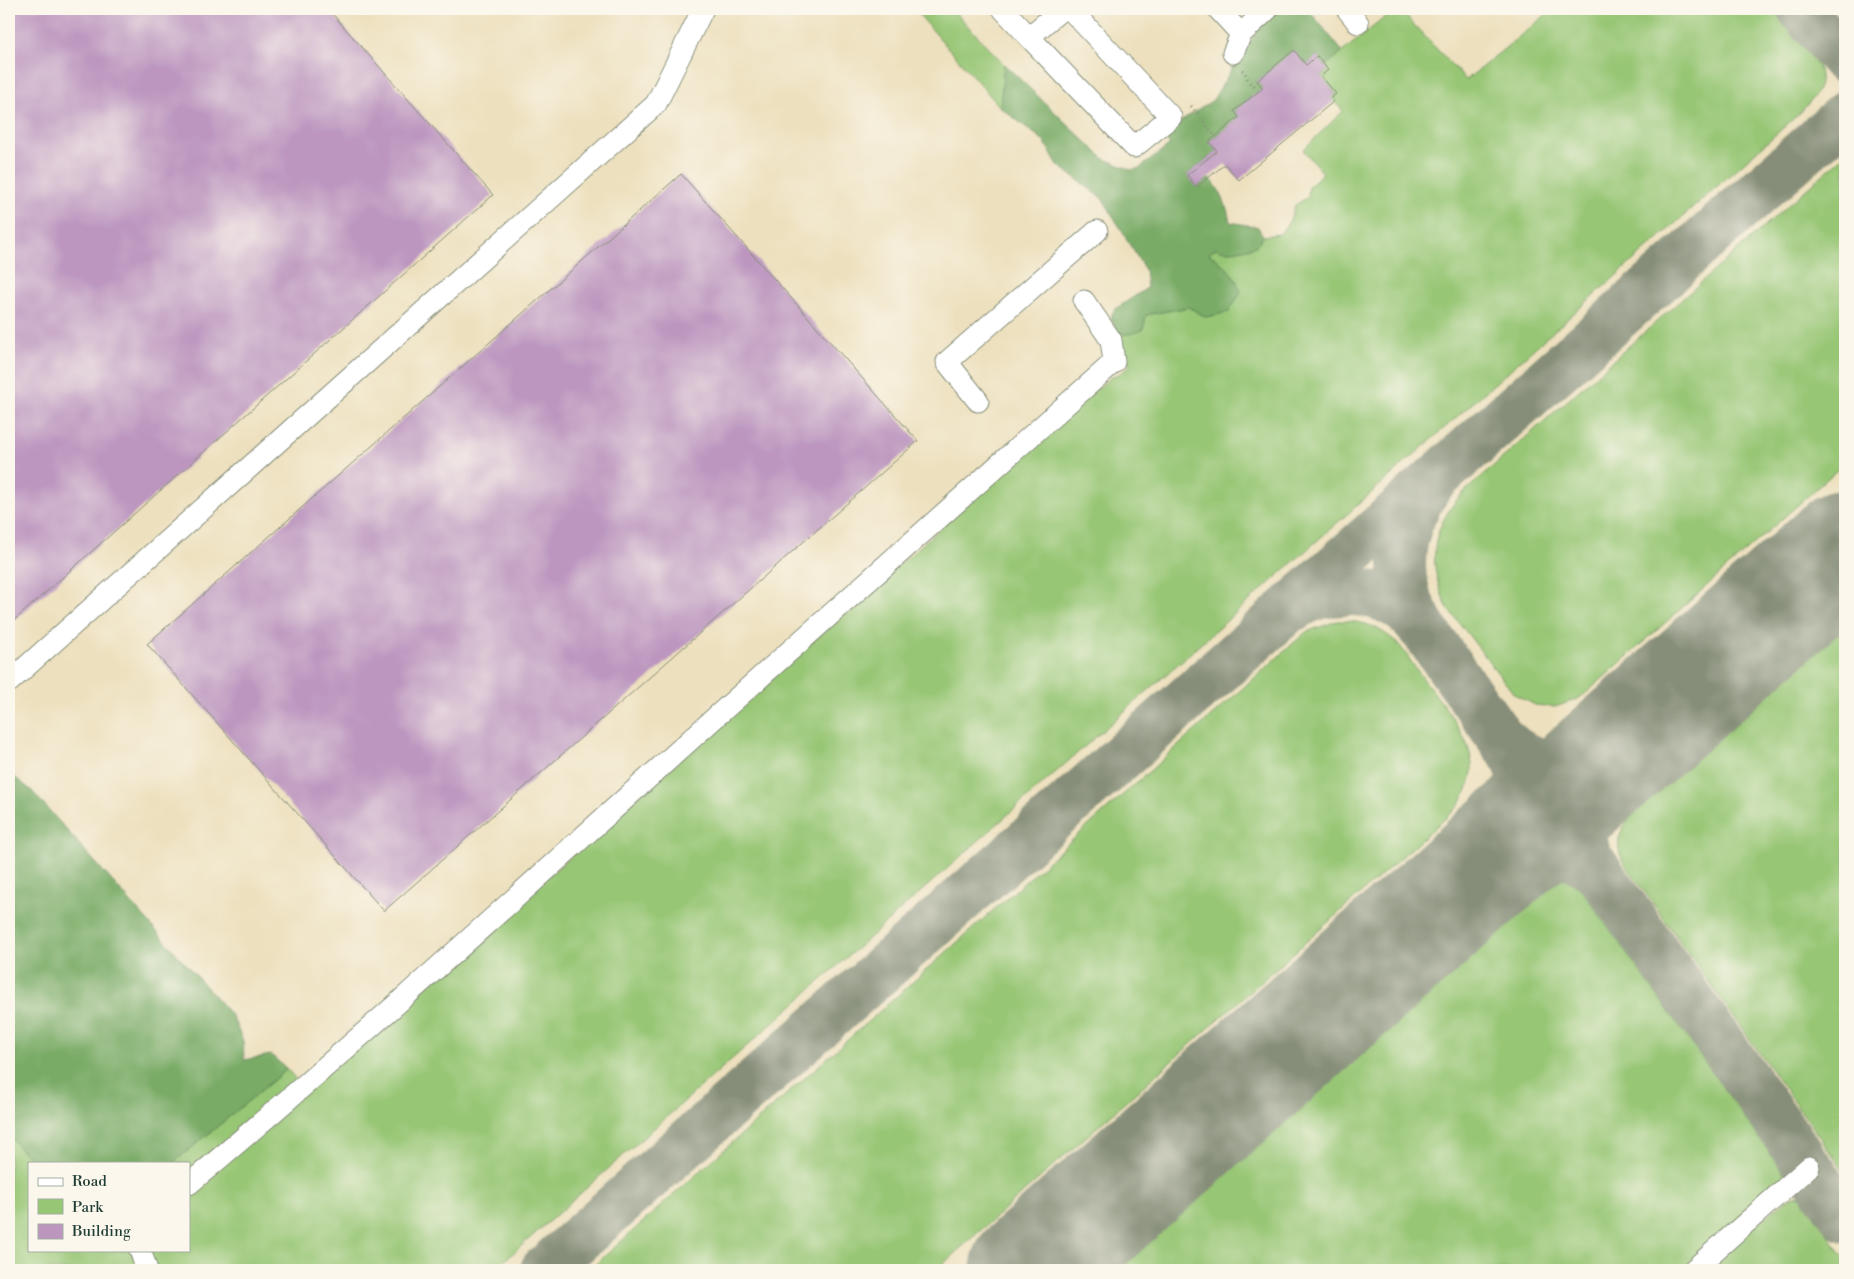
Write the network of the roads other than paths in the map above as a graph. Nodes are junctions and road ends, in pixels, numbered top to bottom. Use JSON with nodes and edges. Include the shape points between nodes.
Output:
{"nodes":[{"id":1,"x":703,"y":9,"type":"edge"},
{"id":2,"x":1003,"y":9,"type":"edge"},
{"id":3,"x":1062,"y":9,"type":"edge"},
{"id":4,"x":1070,"y":9,"type":"edge"},
{"id":5,"x":1218,"y":9,"type":"edge"},
{"id":6,"x":1268,"y":9,"type":"edge"},
{"id":7,"x":1241,"y":34,"type":"junction"},
{"id":8,"x":1029,"y":37,"type":"junction"},
{"id":9,"x":1236,"y":61,"type":"road end"},
{"id":10,"x":1097,"y":231,"type":"dead end"},
{"id":11,"x":1084,"y":301,"type":"dead end"},
{"id":12,"x":978,"y":401,"type":"dead end"},
{"id":13,"x":9,"y":682,"type":"edge"},
{"id":14,"x":1809,"y":1167,"type":"dead end"},
{"id":15,"x":190,"y":1183,"type":"edge"},
{"id":16,"x":141,"y":1252,"type":"edge"},
{"id":17,"x":148,"y":1270,"type":"edge"},
{"id":18,"x":1693,"y":1270,"type":"edge"}],
"edges":[{"from":1,"to":13,"type":"lane","via":[[656,104]]},
{"from":2,"to":8,"type":"lane"},
{"from":3,"to":8,"type":"lane"},
{"from":4,"to":8,"type":"lane","via":[[1171,117],[1134,147]]},
{"from":5,"to":7,"type":"lane"},
{"from":6,"to":7,"type":"lane"},
{"from":7,"to":9,"type":"lane"},
{"from":10,"to":12,"type":"lane","via":[[947,362]]},
{"from":11,"to":15,"type":"lane","via":[[1111,340],[1114,362],[464,945]]},
{"from":14,"to":18,"type":"lane"},
{"from":16,"to":17,"type":"lane"}]}
